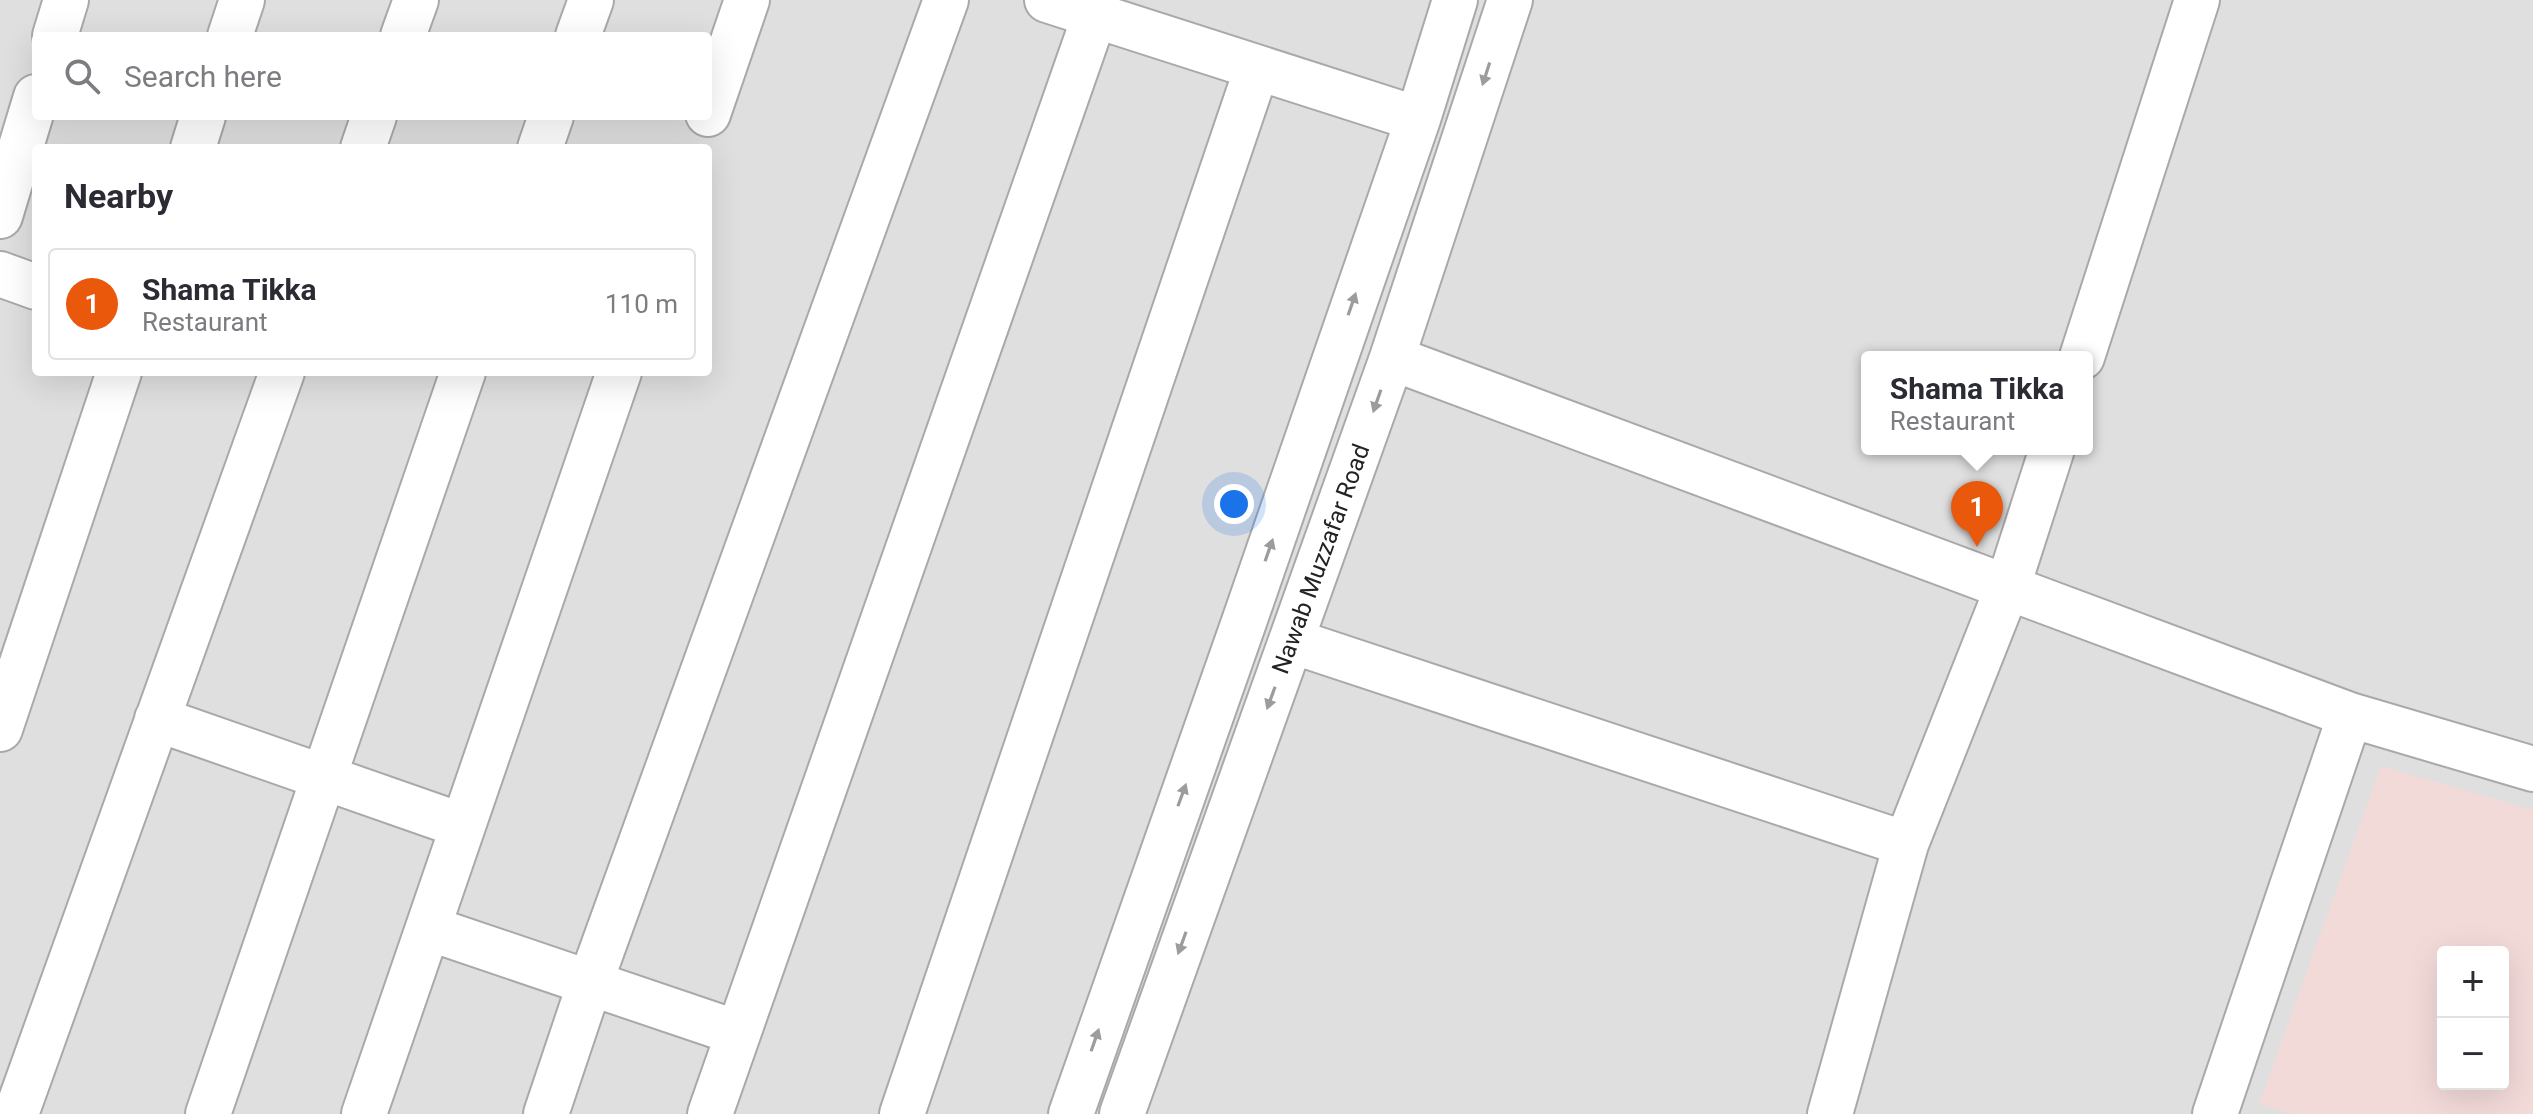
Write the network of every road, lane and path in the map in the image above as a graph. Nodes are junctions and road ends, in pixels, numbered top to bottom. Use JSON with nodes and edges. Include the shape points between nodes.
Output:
{"nodes":[{"id":1,"x":66,"y":0,"type":"edge"},
{"id":2,"x":242,"y":0,"type":"edge"},
{"id":3,"x":416,"y":0,"type":"edge"},
{"id":4,"x":591,"y":0,"type":"edge"},
{"id":5,"x":747,"y":0,"type":"edge"},
{"id":6,"x":946,"y":0,"type":"edge"},
{"id":7,"x":1047,"y":0,"type":"edge"},
{"id":8,"x":1455,"y":0,"type":"edge"},
{"id":9,"x":1510,"y":0,"type":"edge"},
{"id":10,"x":2197,"y":0,"type":"edge"},
{"id":11,"x":1095,"y":15,"type":"junction"},
{"id":12,"x":56,"y":32,"type":"edge"},
{"id":13,"x":231,"y":32,"type":"edge"},
{"id":14,"x":404,"y":32,"type":"edge"},
{"id":15,"x":579,"y":32,"type":"edge"},
{"id":16,"x":1257,"y":68,"type":"junction"},
{"id":17,"x":712,"y":103,"type":"edge"},
{"id":18,"x":32,"y":110,"type":"edge"},
{"id":19,"x":1418,"y":119,"type":"junction"},
{"id":20,"x":202,"y":120,"type":"edge"},
{"id":21,"x":373,"y":120,"type":"edge"},
{"id":22,"x":550,"y":120,"type":"edge"},
{"id":23,"x":706,"y":120,"type":"edge"},
{"id":24,"x":194,"y":144,"type":"edge"},
{"id":25,"x":364,"y":144,"type":"edge"},
{"id":26,"x":541,"y":144,"type":"edge"},
{"id":27,"x":697,"y":144,"type":"edge"},
{"id":28,"x":0,"y":216,"type":"edge"},
{"id":29,"x":0,"y":274,"type":"edge"},
{"id":30,"x":32,"y":286,"type":"edge"},
{"id":31,"x":2084,"y":351,"type":"edge"},
{"id":32,"x":1392,"y":358,"type":"junction"},
{"id":33,"x":118,"y":376,"type":"edge"},
{"id":34,"x":276,"y":376,"type":"edge"},
{"id":35,"x":462,"y":376,"type":"edge"},
{"id":36,"x":613,"y":376,"type":"edge"},
{"id":37,"x":2050,"y":455,"type":"edge"},
{"id":38,"x":2007,"y":589,"type":"junction"},
{"id":39,"x":1292,"y":641,"type":"junction"},
{"id":40,"x":2350,"y":715,"type":"junction"},
{"id":41,"x":157,"y":719,"type":"junction"},
{"id":42,"x":0,"y":729,"type":"edge"},
{"id":43,"x":2533,"y":769,"type":"edge"},
{"id":44,"x":324,"y":778,"type":"junction"},
{"id":45,"x":463,"y":826,"type":"junction"},
{"id":46,"x":1906,"y":844,"type":"junction"},
{"id":47,"x":428,"y":928,"type":"junction"},
{"id":48,"x":590,"y":983,"type":"junction"},
{"id":49,"x":738,"y":1033,"type":"junction"},
{"id":50,"x":16,"y":1114,"type":"edge"},
{"id":51,"x":208,"y":1114,"type":"edge"},
{"id":52,"x":364,"y":1114,"type":"edge"},
{"id":53,"x":546,"y":1114,"type":"edge"},
{"id":54,"x":710,"y":1114,"type":"edge"},
{"id":55,"x":902,"y":1114,"type":"edge"},
{"id":56,"x":1071,"y":1114,"type":"edge"},
{"id":57,"x":1122,"y":1114,"type":"edge"},
{"id":58,"x":1830,"y":1114,"type":"edge"},
{"id":59,"x":2215,"y":1114,"type":"edge"}],
"edges":[{"from":1,"to":12,"type":"street"},
{"from":2,"to":13,"type":"street"},
{"from":3,"to":14,"type":"street"},
{"from":4,"to":15,"type":"street"},
{"from":5,"to":17,"type":"street"},
{"from":6,"to":48,"type":"street"},
{"from":7,"to":11,"type":"street"},
{"from":8,"to":19,"type":"street","name":"Nawab Muzzafar Road"},
{"from":9,"to":32,"type":"street","name":"Nawab Muzzafar Road","one_way":true},
{"from":10,"to":31,"type":"street"},
{"from":11,"to":16,"type":"street"},
{"from":11,"to":49,"type":"street"},
{"from":16,"to":19,"type":"street"},
{"from":16,"to":55,"type":"street"},
{"from":18,"to":28,"type":"street"},
{"from":56,"to":19,"type":"street","name":"Nawab Muzzafar Road","one_way":true},
{"from":20,"to":24,"type":"street"},
{"from":21,"to":25,"type":"street"},
{"from":22,"to":26,"type":"street"},
{"from":23,"to":27,"type":"street"},
{"from":29,"to":30,"type":"street"},
{"from":32,"to":38,"type":"street"},
{"from":32,"to":39,"type":"street","name":"Nawab Muzzafar Road","one_way":true},
{"from":33,"to":42,"type":"street"},
{"from":34,"to":41,"type":"street"},
{"from":35,"to":44,"type":"street"},
{"from":36,"to":45,"type":"street"},
{"from":37,"to":38,"type":"street"},
{"from":38,"to":40,"type":"street"},
{"from":38,"to":46,"type":"street"},
{"from":39,"to":46,"type":"street"},
{"from":39,"to":57,"type":"street","name":"Nawab Muzzafar Road","one_way":true},
{"from":40,"to":43,"type":"street"},
{"from":40,"to":59,"type":"street"},
{"from":41,"to":44,"type":"street"},
{"from":41,"to":50,"type":"street"},
{"from":44,"to":45,"type":"street"},
{"from":44,"to":51,"type":"street"},
{"from":45,"to":47,"type":"street"},
{"from":46,"to":58,"type":"street"},
{"from":47,"to":48,"type":"street"},
{"from":47,"to":52,"type":"street"},
{"from":48,"to":49,"type":"street"},
{"from":48,"to":53,"type":"street"},
{"from":49,"to":54,"type":"street"}]}
